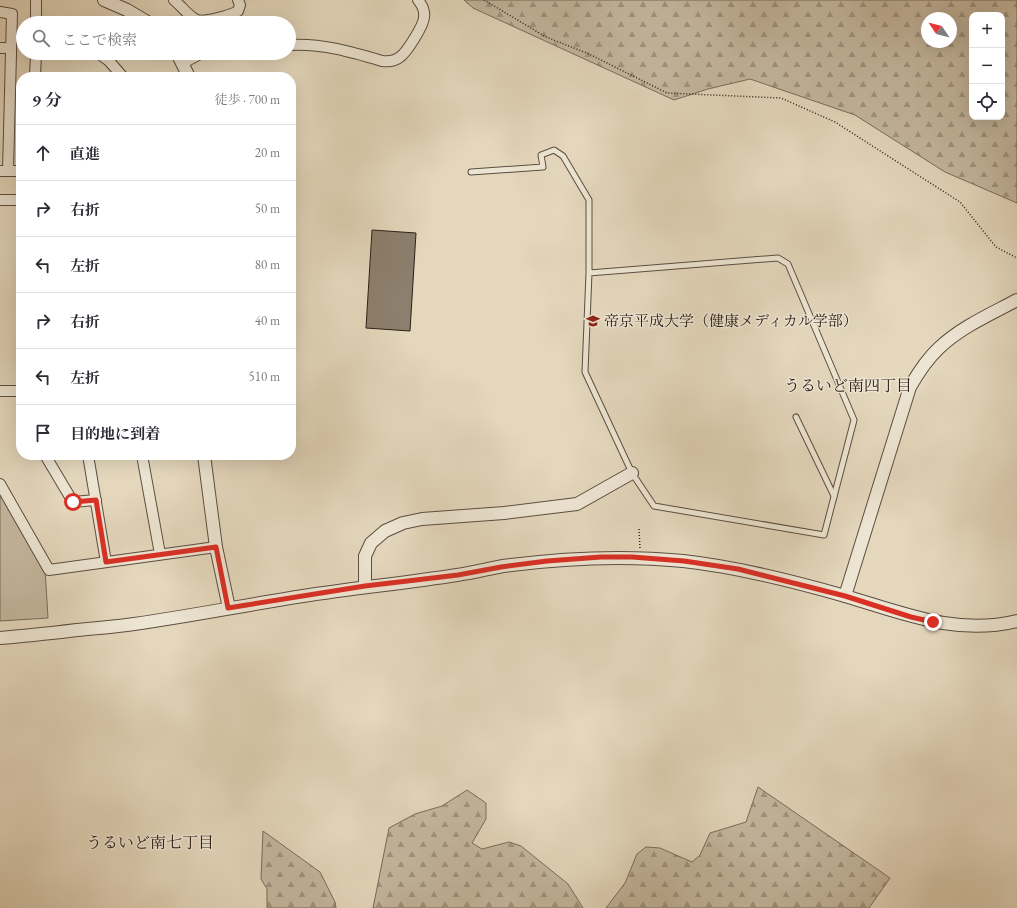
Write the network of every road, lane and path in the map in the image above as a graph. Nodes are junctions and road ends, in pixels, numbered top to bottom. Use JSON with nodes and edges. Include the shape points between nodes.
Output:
{"nodes":[{"id":1,"x":36,"y":0,"type":"edge"},
{"id":2,"x":104,"y":0,"type":"edge"},
{"id":3,"x":174,"y":0,"type":"edge"},
{"id":4,"x":238,"y":0,"type":"edge"},
{"id":5,"x":418,"y":0,"type":"edge"},
{"id":6,"x":484,"y":0,"type":"edge"},
{"id":7,"x":0,"y":12,"type":"edge"},
{"id":8,"x":36,"y":16,"type":"edge"},
{"id":9,"x":137,"y":16,"type":"edge"},
{"id":10,"x":192,"y":16,"type":"edge"},
{"id":11,"x":223,"y":16,"type":"edge"},
{"id":12,"x":296,"y":45,"type":"edge"},
{"id":13,"x":0,"y":48,"type":"edge"},
{"id":14,"x":11,"y":48,"type":"junction"},
{"id":15,"x":36,"y":60,"type":"edge"},
{"id":16,"x":108,"y":60,"type":"edge"},
{"id":17,"x":181,"y":60,"type":"edge"},
{"id":18,"x":35,"y":72,"type":"edge"},
{"id":19,"x":119,"y":72,"type":"edge"},
{"id":20,"x":187,"y":72,"type":"edge"},
{"id":21,"x":5,"y":96,"type":"edge"},
{"id":22,"x":4,"y":145,"type":"edge"},
{"id":23,"x":4,"y":171,"type":"edge"},
{"id":24,"x":16,"y":171,"type":"edge"},
{"id":25,"x":471,"y":172,"type":"dead end"},
{"id":26,"x":0,"y":200,"type":"edge"},
{"id":27,"x":16,"y":200,"type":"edge"},
{"id":28,"x":1017,"y":258,"type":"edge"},
{"id":29,"x":589,"y":273,"type":"junction"},
{"id":30,"x":1017,"y":300,"type":"edge"},
{"id":31,"x":16,"y":391,"type":"edge"},
{"id":32,"x":0,"y":392,"type":"edge"},
{"id":33,"x":796,"y":417,"type":"dead end"},
{"id":34,"x":48,"y":460,"type":"edge"},
{"id":35,"x":89,"y":460,"type":"edge"},
{"id":36,"x":143,"y":460,"type":"edge"},
{"id":37,"x":205,"y":460,"type":"edge"},
{"id":38,"x":632,"y":473,"type":"junction"},
{"id":39,"x":0,"y":484,"type":"edge"},
{"id":40,"x":834,"y":496,"type":"junction"},
{"id":41,"x":96,"y":500,"type":"junction"},
{"id":42,"x":640,"y":529,"type":"dead end"},
{"id":43,"x":216,"y":547,"type":"junction"},
{"id":44,"x":160,"y":554,"type":"junction"},
{"id":45,"x":640,"y":558,"type":"junction"},
{"id":46,"x":106,"y":562,"type":"junction"},
{"id":47,"x":365,"y":586,"type":"junction"},
{"id":48,"x":845,"y":596,"type":"junction"},
{"id":49,"x":228,"y":608,"type":"junction"},
{"id":50,"x":1017,"y":621,"type":"edge"},
{"id":51,"x":0,"y":638,"type":"edge"}],
"edges":[{"from":1,"to":8,"type":"street"},
{"from":2,"to":9,"type":"street"},
{"from":3,"to":10,"type":"street"},
{"from":4,"to":11,"type":"street","via":[[238,11]]},
{"from":5,"to":12,"type":"street","via":[[424,10],[424,21],[404,54],[394,60],[382,61],[328,47]]},
{"from":6,"to":28,"type":"path","via":[[546,37],[589,54],[667,93],[781,98],[835,122],[960,202],[996,247]]},
{"from":7,"to":14,"type":"street","via":[[12,14]]},
{"from":13,"to":14,"type":"street"},
{"from":14,"to":21,"type":"street"},
{"from":15,"to":18,"type":"street"},
{"from":16,"to":19,"type":"street"},
{"from":17,"to":20,"type":"street"},
{"from":21,"to":22,"type":"street"},
{"from":22,"to":23,"type":"street"},
{"from":23,"to":24,"type":"street"},
{"from":25,"to":29,"type":"lane","via":[[543,168],[541,155],[554,150],[563,156],[589,200]]},
{"from":26,"to":27,"type":"street"},
{"from":29,"to":38,"type":"lane","via":[[586,372]]},
{"from":29,"to":40,"type":"lane","via":[[778,258],[788,264],[854,420]]},
{"from":30,"to":48,"type":"street","via":[[954,336],[926,362],[913,381]]},
{"from":31,"to":32,"type":"street"},
{"from":33,"to":40,"type":"lane"},
{"from":34,"to":41,"type":"street","via":[[73,502]]},
{"from":35,"to":41,"type":"street"},
{"from":36,"to":44,"type":"street"},
{"from":37,"to":43,"type":"street"},
{"from":38,"to":40,"type":"lane","via":[[654,506],[824,535]]},
{"from":38,"to":47,"type":"street","via":[[577,504],[422,519],[384,531],[371,543],[365,556]]},
{"from":39,"to":46,"type":"street","via":[[49,570]]},
{"from":41,"to":46,"type":"street"},
{"from":42,"to":45,"type":"path"},
{"from":43,"to":44,"type":"street"},
{"from":43,"to":49,"type":"street"},
{"from":44,"to":46,"type":"street"},
{"from":45,"to":47,"type":"street","via":[[601,557],[547,561]]},
{"from":45,"to":48,"type":"street","via":[[738,569]]},
{"from":47,"to":49,"type":"street"},
{"from":48,"to":50,"type":"street","via":[[933,622],[980,626]]},
{"from":49,"to":51,"type":"street","via":[[132,625]]}]}
